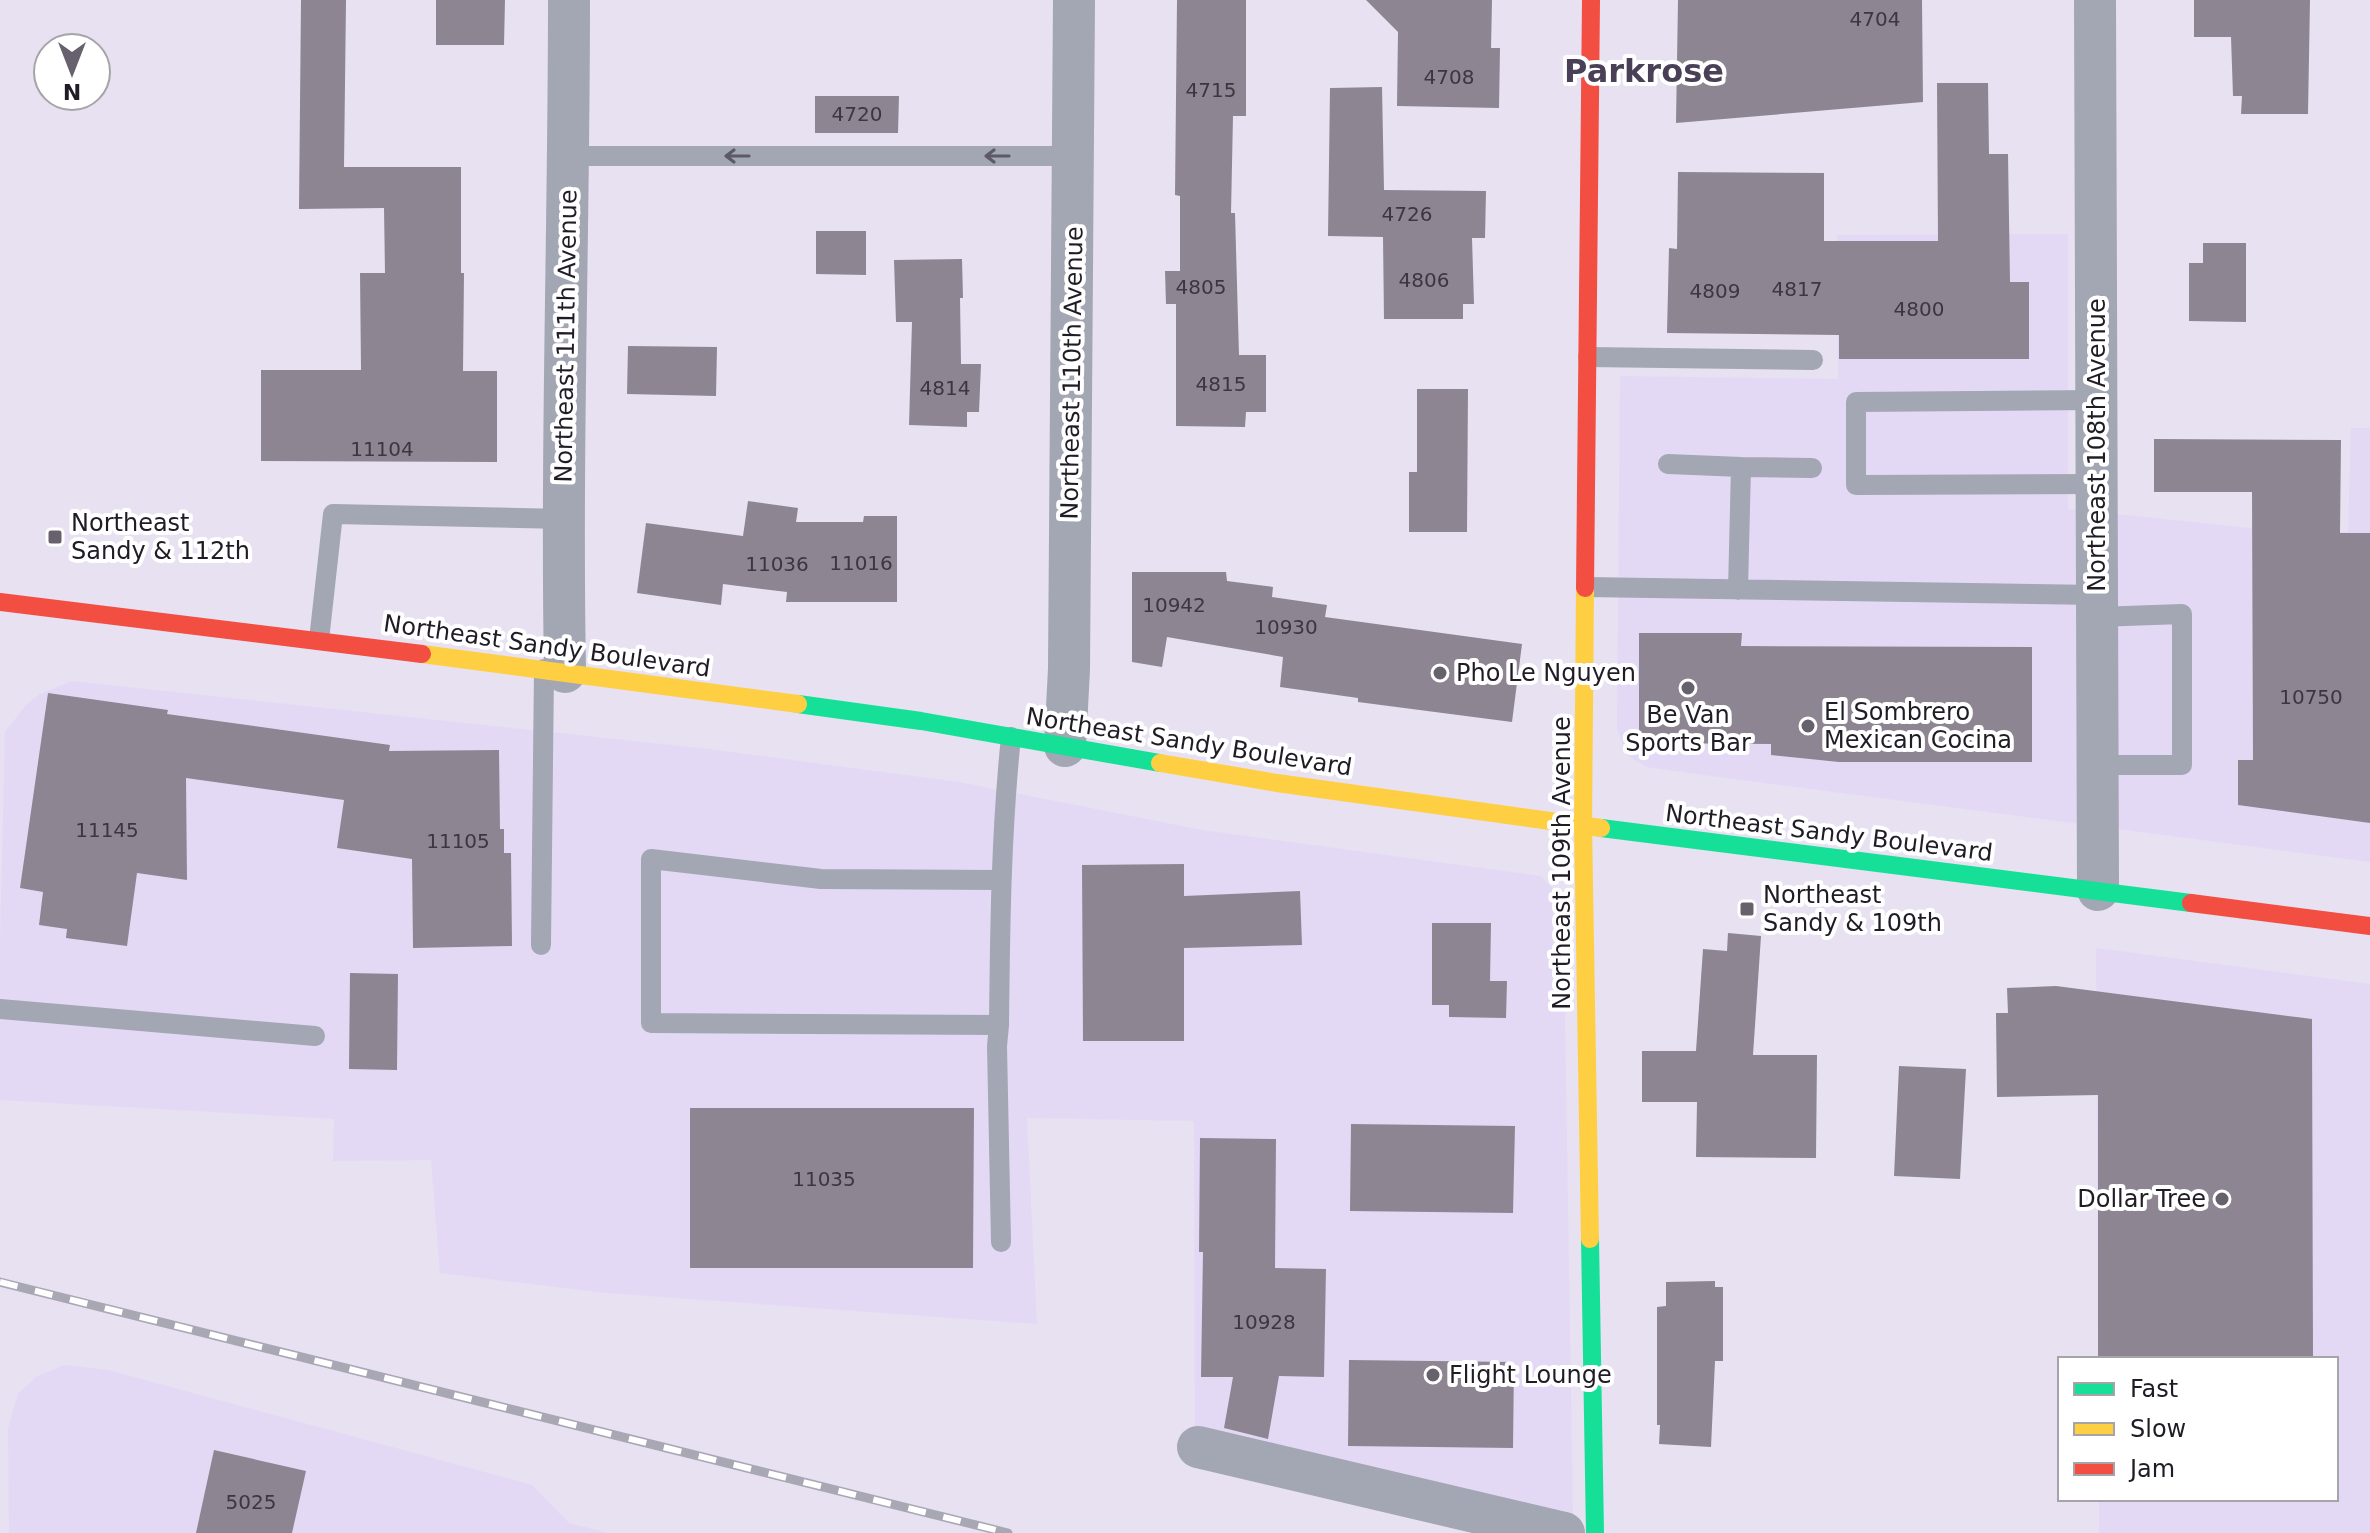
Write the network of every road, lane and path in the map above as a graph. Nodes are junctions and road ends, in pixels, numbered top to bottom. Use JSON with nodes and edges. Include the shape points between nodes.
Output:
{"nodes":[{"id":1,"x":569,"y":0,"type":"edge"},
{"id":2,"x":1074,"y":0,"type":"edge"},
{"id":3,"x":1591,"y":0,"type":"edge"},
{"id":4,"x":2095,"y":0,"type":"edge"},
{"id":5,"x":569,"y":156,"type":"junction"},
{"id":6,"x":1075,"y":156,"type":"junction"},
{"id":7,"x":1588,"y":357,"type":"junction"},
{"id":8,"x":1813,"y":360,"type":"dead end"},
{"id":9,"x":2097,"y":400,"type":"junction"},
{"id":10,"x":1668,"y":464,"type":"dead end"},
{"id":11,"x":1741,"y":467,"type":"junction"},
{"id":12,"x":1812,"y":468,"type":"dead end"},
{"id":13,"x":2097,"y":484,"type":"junction"},
{"id":14,"x":563,"y":519,"type":"junction"},
{"id":15,"x":1586,"y":587,"type":"junction"},
{"id":16,"x":1738,"y":590,"type":"junction"},
{"id":17,"x":0,"y":602,"type":"edge"},
{"id":18,"x":2097,"y":606,"type":"junction"},
{"id":19,"x":319,"y":640,"type":"junction"},
{"id":20,"x":555,"y":670,"type":"junction"},
{"id":21,"x":1011,"y":737,"type":"junction"},
{"id":22,"x":1065,"y":746,"type":"junction"},
{"id":23,"x":2098,"y":765,"type":"junction"},
{"id":24,"x":1583,"y":826,"type":"junction"},
{"id":25,"x":1000,"y":880,"type":"junction"},
{"id":26,"x":2098,"y":890,"type":"junction"},
{"id":27,"x":2370,"y":926,"type":"edge"},
{"id":28,"x":541,"y":945,"type":"dead end"},
{"id":29,"x":0,"y":1009,"type":"edge"},
{"id":30,"x":999,"y":1025,"type":"junction"},
{"id":31,"x":315,"y":1036,"type":"dead end"},
{"id":32,"x":1001,"y":1242,"type":"dead end"},
{"id":33,"x":1198,"y":1447,"type":"dead end"},
{"id":34,"x":1564,"y":1533,"type":"edge"},
{"id":35,"x":1595,"y":1533,"type":"edge"}],
"edges":[{"from":1,"to":5,"type":"street","name":"Northeast 111th Avenue"},
{"from":2,"to":6,"type":"street","name":"Northeast 110th Avenue"},
{"from":3,"to":7,"type":"main road","name":"Northeast 109th Avenue"},
{"from":4,"to":9,"type":"street","name":"Northeast 108th Avenue"},
{"from":6,"to":5,"type":"lane","one_way":true},
{"from":5,"to":14,"type":"street","name":"Northeast 111th Avenue"},
{"from":6,"to":22,"type":"street","name":"Northeast 110th Avenue"},
{"from":7,"to":8,"type":"lane"},
{"from":7,"to":15,"type":"main road","name":"Northeast 109th Avenue"},
{"from":9,"to":13,"type":"street","name":"Northeast 108th Avenue"},
{"from":9,"to":13,"type":"lane","via":[[1856,402],[1856,485]]},
{"from":10,"to":11,"type":"lane"},
{"from":11,"to":12,"type":"lane"},
{"from":11,"to":16,"type":"lane"},
{"from":13,"to":18,"type":"street","name":"Northeast 108th Avenue"},
{"from":14,"to":19,"type":"lane","via":[[333,514]]},
{"from":14,"to":20,"type":"street","name":"Northeast 111th Avenue"},
{"from":15,"to":16,"type":"lane"},
{"from":15,"to":24,"type":"main road","name":"Northeast 109th Avenue"},
{"from":16,"to":18,"type":"lane"},
{"from":17,"to":19,"type":"main road","name":"Northeast Sandy Boulevard"},
{"from":18,"to":23,"type":"street","name":"Northeast 108th Avenue"},
{"from":18,"to":23,"type":"lane","via":[[2182,614],[2182,765]]},
{"from":19,"to":20,"type":"main road","name":"Northeast Sandy Boulevard"},
{"from":20,"to":21,"type":"main road","name":"Northeast Sandy Boulevard"},
{"from":20,"to":28,"type":"lane"},
{"from":21,"to":22,"type":"main road","name":"Northeast Sandy Boulevard"},
{"from":21,"to":25,"type":"lane"},
{"from":22,"to":24,"type":"main road","name":"Northeast Sandy Boulevard","via":[[1277,783]]},
{"from":23,"to":26,"type":"street","name":"Northeast 108th Avenue"},
{"from":24,"to":26,"type":"main road","name":"Northeast Sandy Boulevard"},
{"from":24,"to":35,"type":"main road","name":"Northeast 109th Avenue"},
{"from":25,"to":30,"type":"lane"},
{"from":25,"to":30,"type":"lane","via":[[821,879],[651,859],[651,1023]]},
{"from":26,"to":27,"type":"main road","name":"Northeast Sandy Boulevard"},
{"from":29,"to":31,"type":"lane"},
{"from":30,"to":32,"type":"lane"},
{"from":33,"to":34,"type":"street"}]}
